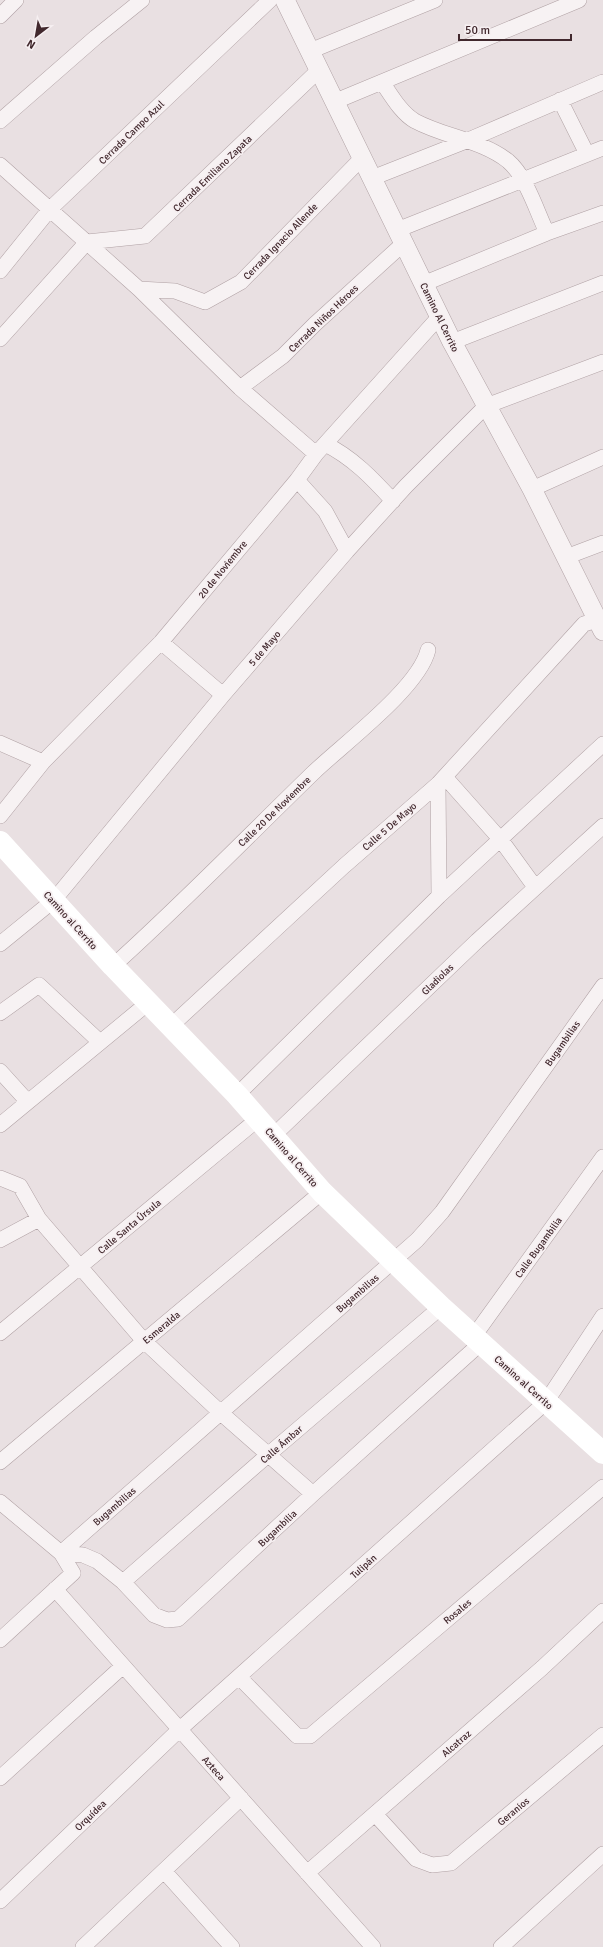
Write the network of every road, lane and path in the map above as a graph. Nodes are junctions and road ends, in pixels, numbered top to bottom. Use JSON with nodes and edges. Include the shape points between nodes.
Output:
{"nodes":[{"id":1,"x":16,"y":0,"type":"edge"},
{"id":2,"x":142,"y":0,"type":"edge"},
{"id":3,"x":270,"y":0,"type":"edge"},
{"id":4,"x":285,"y":0,"type":"edge"},
{"id":5,"x":435,"y":0,"type":"edge"},
{"id":6,"x":579,"y":0,"type":"edge"},
{"id":7,"x":0,"y":16,"type":"edge"},
{"id":8,"x":310,"y":52,"type":"junction"},
{"id":9,"x":320,"y":69,"type":"junction"},
{"id":10,"x":382,"y":82,"type":"junction"},
{"id":11,"x":603,"y":82,"type":"edge"},
{"id":12,"x":560,"y":100,"type":"junction"},
{"id":13,"x":336,"y":101,"type":"junction"},
{"id":14,"x":0,"y":121,"type":"edge"},
{"id":15,"x":466,"y":141,"type":"junction"},
{"id":16,"x":603,"y":148,"type":"edge"},
{"id":17,"x":587,"y":154,"type":"junction"},
{"id":18,"x":362,"y":158,"type":"junction"},
{"id":19,"x":0,"y":166,"type":"edge"},
{"id":20,"x":372,"y":178,"type":"junction"},
{"id":21,"x":522,"y":180,"type":"junction"},
{"id":22,"x":50,"y":209,"type":"junction"},
{"id":23,"x":603,"y":213,"type":"edge"},
{"id":24,"x":547,"y":233,"type":"junction"},
{"id":25,"x":400,"y":236,"type":"junction"},
{"id":26,"x":87,"y":242,"type":"junction"},
{"id":27,"x":0,"y":271,"type":"edge"},
{"id":28,"x":603,"y":283,"type":"edge"},
{"id":29,"x":423,"y":284,"type":"junction"},
{"id":30,"x":139,"y":289,"type":"junction"},
{"id":31,"x":439,"y":317,"type":"junction"},
{"id":32,"x":0,"y":339,"type":"edge"},
{"id":33,"x":452,"y":342,"type":"junction"},
{"id":34,"x":603,"y":362,"type":"edge"},
{"id":35,"x":240,"y":388,"type":"junction"},
{"id":36,"x":486,"y":406,"type":"junction"},
{"id":37,"x":321,"y":449,"type":"junction"},
{"id":38,"x":603,"y":458,"type":"edge"},
{"id":39,"x":297,"y":480,"type":"junction"},
{"id":40,"x":532,"y":489,"type":"junction"},
{"id":41,"x":393,"y":501,"type":"junction"},
{"id":42,"x":603,"y":542,"type":"edge"},
{"id":43,"x":347,"y":551,"type":"junction"},
{"id":44,"x":566,"y":557,"type":"junction"},
{"id":45,"x":601,"y":623,"type":"edge"},
{"id":46,"x":162,"y":642,"type":"junction"},
{"id":47,"x":428,"y":650,"type":"dead end"},
{"id":48,"x":223,"y":695,"type":"junction"},
{"id":49,"x":0,"y":743,"type":"edge"},
{"id":50,"x":603,"y":744,"type":"edge"},
{"id":51,"x":43,"y":762,"type":"junction"},
{"id":52,"x":442,"y":780,"type":"junction"},
{"id":53,"x":0,"y":816,"type":"edge"},
{"id":54,"x":603,"y":826,"type":"edge"},
{"id":55,"x":501,"y":840,"type":"junction"},
{"id":56,"x":0,"y":842,"type":"edge"},
{"id":57,"x":535,"y":887,"type":"junction"},
{"id":58,"x":439,"y":896,"type":"junction"},
{"id":59,"x":54,"y":900,"type":"junction"},
{"id":60,"x":0,"y":944,"type":"edge"},
{"id":61,"x":113,"y":966,"type":"junction"},
{"id":62,"x":603,"y":986,"type":"edge"},
{"id":63,"x":148,"y":1003,"type":"junction"},
{"id":64,"x":0,"y":1013,"type":"edge"},
{"id":65,"x":172,"y":1025,"type":"junction"},
{"id":66,"x":100,"y":1042,"type":"junction"},
{"id":67,"x":0,"y":1071,"type":"edge"},
{"id":68,"x":237,"y":1095,"type":"junction"},
{"id":69,"x":28,"y":1102,"type":"junction"},
{"id":70,"x":258,"y":1119,"type":"junction"},
{"id":71,"x":0,"y":1125,"type":"edge"},
{"id":72,"x":273,"y":1136,"type":"junction"},
{"id":73,"x":603,"y":1157,"type":"edge"},
{"id":74,"x":0,"y":1178,"type":"edge"},
{"id":75,"x":322,"y":1192,"type":"junction"},
{"id":76,"x":39,"y":1219,"type":"junction"},
{"id":77,"x":0,"y":1240,"type":"edge"},
{"id":78,"x":394,"y":1260,"type":"junction"},
{"id":79,"x":80,"y":1266,"type":"junction"},
{"id":80,"x":441,"y":1307,"type":"junction"},
{"id":81,"x":603,"y":1316,"type":"edge"},
{"id":82,"x":0,"y":1333,"type":"edge"},
{"id":83,"x":477,"y":1340,"type":"junction"},
{"id":84,"x":144,"y":1341,"type":"junction"},
{"id":85,"x":546,"y":1402,"type":"junction"},
{"id":86,"x":221,"y":1413,"type":"junction"},
{"id":87,"x":603,"y":1453,"type":"edge"},
{"id":88,"x":269,"y":1454,"type":"junction"},
{"id":89,"x":0,"y":1462,"type":"edge"},
{"id":90,"x":603,"y":1486,"type":"edge"},
{"id":91,"x":313,"y":1494,"type":"junction"},
{"id":92,"x":0,"y":1502,"type":"edge"},
{"id":93,"x":61,"y":1553,"type":"junction"},
{"id":94,"x":123,"y":1582,"type":"junction"},
{"id":95,"x":55,"y":1589,"type":"junction"},
{"id":96,"x":603,"y":1610,"type":"edge"},
{"id":97,"x":0,"y":1640,"type":"edge"},
{"id":98,"x":123,"y":1666,"type":"junction"},
{"id":99,"x":239,"y":1677,"type":"junction"},
{"id":100,"x":180,"y":1730,"type":"junction"},
{"id":101,"x":603,"y":1735,"type":"edge"},
{"id":102,"x":0,"y":1778,"type":"edge"},
{"id":103,"x":241,"y":1798,"type":"junction"},
{"id":104,"x":375,"y":1814,"type":"junction"},
{"id":105,"x":603,"y":1854,"type":"edge"},
{"id":106,"x":164,"y":1872,"type":"junction"},
{"id":107,"x":307,"y":1873,"type":"junction"},
{"id":108,"x":0,"y":1900,"type":"edge"},
{"id":109,"x":83,"y":1947,"type":"edge"},
{"id":110,"x":232,"y":1947,"type":"edge"},
{"id":111,"x":373,"y":1947,"type":"edge"},
{"id":112,"x":501,"y":1947,"type":"edge"}],
"edges":[{"from":1,"to":7,"type":"street"},
{"from":2,"to":14,"type":"street"},
{"from":3,"to":22,"type":"street","name":"Cerrada Campo Azul"},
{"from":4,"to":8,"type":"street","name":"Camino Al Cerrito"},
{"from":5,"to":8,"type":"street"},
{"from":6,"to":10,"type":"street"},
{"from":8,"to":9,"type":"street","name":"Camino Al Cerrito"},
{"from":9,"to":13,"type":"street","name":"Camino Al Cerrito"},
{"from":9,"to":26,"type":"street","name":"Cerrada Emiliano Zapata","via":[[145,236]]},
{"from":10,"to":13,"type":"street"},
{"from":10,"to":15,"type":"street","via":[[396,103],[414,121]]},
{"from":11,"to":12,"type":"street"},
{"from":12,"to":15,"type":"street"},
{"from":12,"to":17,"type":"street"},
{"from":13,"to":18,"type":"street","name":"Camino Al Cerrito"},
{"from":15,"to":20,"type":"street"},
{"from":15,"to":21,"type":"street","via":[[488,149],[509,162]]},
{"from":16,"to":17,"type":"street"},
{"from":17,"to":21,"type":"street"},
{"from":18,"to":20,"type":"street","name":"Camino Al Cerrito"},
{"from":18,"to":30,"type":"street","name":"Cerrada Ignacio Allende","via":[[241,282],[205,302],[175,291]]},
{"from":19,"to":22,"type":"street"},
{"from":20,"to":25,"type":"street","name":"Camino Al Cerrito"},
{"from":21,"to":24,"type":"street"},
{"from":21,"to":25,"type":"street"},
{"from":22,"to":26,"type":"street"},
{"from":22,"to":27,"type":"street","name":"Cerrada Campo Azul"},
{"from":23,"to":24,"type":"street"},
{"from":24,"to":29,"type":"street"},
{"from":25,"to":29,"type":"street","name":"Camino Al Cerrito"},
{"from":25,"to":35,"type":"street","name":"Cerrada Niños Héroes","via":[[283,356]]},
{"from":26,"to":30,"type":"street"},
{"from":26,"to":32,"type":"street"},
{"from":28,"to":33,"type":"street"},
{"from":29,"to":31,"type":"street","name":"Camino Al Cerrito"},
{"from":30,"to":35,"type":"street"},
{"from":31,"to":33,"type":"street","name":"Camino Al Cerrito"},
{"from":31,"to":37,"type":"street","name":"20 de Noviembre"},
{"from":33,"to":36,"type":"street","name":"Camino Al Cerrito"},
{"from":34,"to":36,"type":"street"},
{"from":35,"to":37,"type":"street"},
{"from":36,"to":40,"type":"street","name":"Camino Al Cerrito"},
{"from":36,"to":41,"type":"street","name":"5 de Mayo"},
{"from":37,"to":39,"type":"street","name":"20 de Noviembre"},
{"from":37,"to":41,"type":"street","via":[[346,456],[376,481]]},
{"from":38,"to":40,"type":"street"},
{"from":39,"to":43,"type":"street","via":[[325,511]]},
{"from":39,"to":46,"type":"street","name":"20 de Noviembre"},
{"from":40,"to":44,"type":"street","name":"Camino Al Cerrito"},
{"from":41,"to":43,"type":"street","name":"5 de Mayo"},
{"from":42,"to":44,"type":"street"},
{"from":43,"to":48,"type":"street","name":"5 de Mayo"},
{"from":44,"to":45,"type":"street","name":"Camino Al Cerrito"},
{"from":45,"to":52,"type":"street","name":"Calle 5 De Mayo","via":[[584,624]]},
{"from":46,"to":48,"type":"street"},
{"from":46,"to":51,"type":"street","name":"20 de Noviembre"},
{"from":47,"to":61,"type":"street","name":"Calle 20 De Noviembre","via":[[426,658],[405,689],[315,771]]},
{"from":48,"to":59,"type":"street","name":"5 de Mayo"},
{"from":49,"to":51,"type":"street"},
{"from":50,"to":55,"type":"street"},
{"from":51,"to":53,"type":"street","name":"20 de Noviembre"},
{"from":52,"to":55,"type":"street"},
{"from":52,"to":58,"type":"street"},
{"from":52,"to":65,"type":"street","name":"Calle 5 De Mayo","via":[[344,866]]},
{"from":54,"to":57,"type":"street","name":"Gladiolas"},
{"from":55,"to":57,"type":"street"},
{"from":55,"to":58,"type":"street"},
{"from":56,"to":59,"type":"main road","name":"Camino al Cerrito"},
{"from":57,"to":72,"type":"street","name":"Gladiolas"},
{"from":58,"to":68,"type":"street"},
{"from":59,"to":60,"type":"street","name":"5 de Mayo"},
{"from":59,"to":61,"type":"main road","name":"Camino al Cerrito"},
{"from":61,"to":63,"type":"main road","name":"Camino al Cerrito"},
{"from":62,"to":78,"type":"street","name":"Bugambilias","via":[[442,1212],[417,1240]]},
{"from":63,"to":65,"type":"main road","name":"Camino al Cerrito"},
{"from":63,"to":66,"type":"street"},
{"from":64,"to":66,"type":"street","via":[[39,985]]},
{"from":65,"to":68,"type":"main road","name":"Camino al Cerrito"},
{"from":66,"to":69,"type":"street"},
{"from":67,"to":69,"type":"street"},
{"from":68,"to":70,"type":"main road","name":"Camino al Cerrito"},
{"from":69,"to":71,"type":"street"},
{"from":70,"to":72,"type":"main road","name":"Camino al Cerrito"},
{"from":70,"to":79,"type":"street","name":"Calle Santa Úrsula"},
{"from":72,"to":75,"type":"main road","name":"Camino al Cerrito"},
{"from":73,"to":83,"type":"street","name":"Calle Bugambilia"},
{"from":74,"to":76,"type":"street","via":[[20,1186]]},
{"from":75,"to":78,"type":"main road","name":"Camino al Cerrito"},
{"from":75,"to":84,"type":"street","name":"Esmeralda"},
{"from":76,"to":77,"type":"street"},
{"from":76,"to":79,"type":"street"},
{"from":78,"to":80,"type":"main road","name":"Camino al Cerrito"},
{"from":78,"to":86,"type":"street","name":"Bugambilias"},
{"from":79,"to":82,"type":"street","name":"Calle Santa Úrsula"},
{"from":79,"to":84,"type":"street"},
{"from":80,"to":83,"type":"main road","name":"Camino al Cerrito"},
{"from":80,"to":88,"type":"street","name":"Calle Ámbar"},
{"from":81,"to":85,"type":"street","name":"Tulipán"},
{"from":83,"to":85,"type":"main road","name":"Camino al Cerrito"},
{"from":83,"to":91,"type":"street","name":"Bugambilia"},
{"from":84,"to":86,"type":"street"},
{"from":84,"to":89,"type":"street","name":"Esmeralda"},
{"from":85,"to":87,"type":"main road","name":"Camino al Cerrito"},
{"from":85,"to":99,"type":"street","name":"Tulipán"},
{"from":86,"to":88,"type":"street"},
{"from":86,"to":93,"type":"street","name":"Bugambilias"},
{"from":88,"to":91,"type":"street"},
{"from":88,"to":94,"type":"street","name":"Calle Ámbar"},
{"from":90,"to":99,"type":"street","name":"Rosales","via":[[310,1736],[297,1736]]},
{"from":91,"to":94,"type":"street","name":"Bugambilia","via":[[178,1619],[167,1620],[154,1615]]},
{"from":92,"to":93,"type":"street"},
{"from":93,"to":94,"type":"street","name":"Bugambilia","via":[[83,1555],[97,1562]]},
{"from":93,"to":95,"type":"street","via":[[73,1573]]},
{"from":95,"to":97,"type":"street"},
{"from":95,"to":98,"type":"street","name":"Azteca"},
{"from":96,"to":104,"type":"street","name":"Alcatraz","via":[[542,1668]]},
{"from":98,"to":100,"type":"street","name":"Azteca"},
{"from":98,"to":102,"type":"street"},
{"from":99,"to":100,"type":"street","name":"Tulipán"},
{"from":100,"to":103,"type":"street","name":"Azteca"},
{"from":100,"to":108,"type":"street","name":"Orquídea"},
{"from":101,"to":104,"type":"street","name":"Geranios","via":[[451,1863],[432,1865],[416,1859]]},
{"from":103,"to":106,"type":"street"},
{"from":103,"to":107,"type":"street","name":"Azteca"},
{"from":104,"to":107,"type":"street","name":"Alcatraz"},
{"from":105,"to":112,"type":"street"},
{"from":106,"to":109,"type":"street"},
{"from":106,"to":110,"type":"street"},
{"from":107,"to":111,"type":"street","name":"Azteca"}]}
